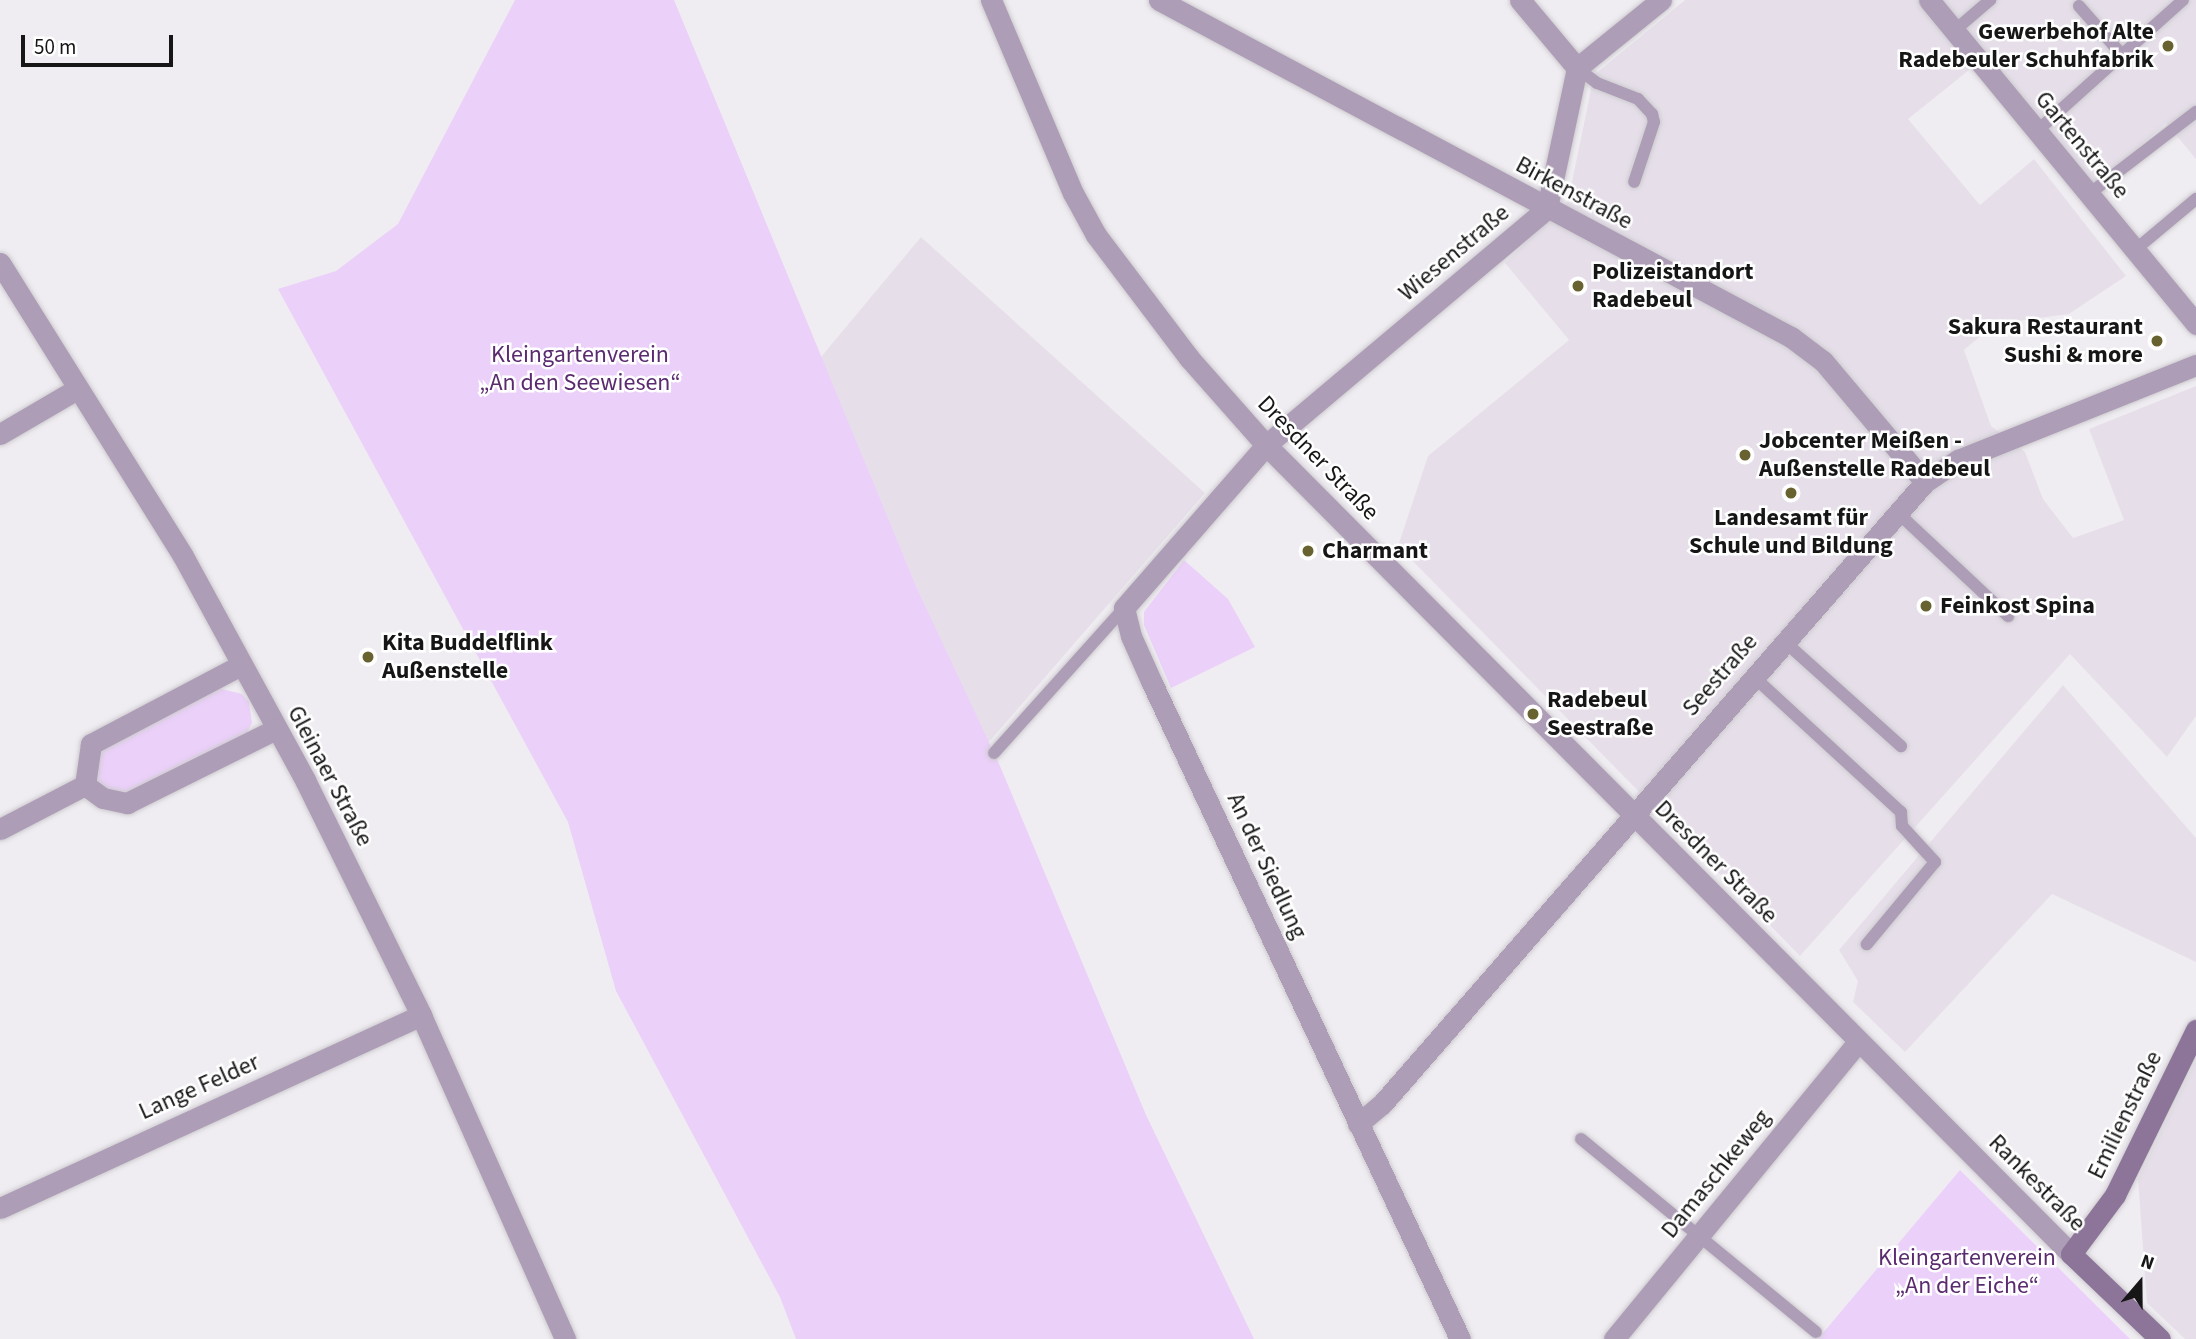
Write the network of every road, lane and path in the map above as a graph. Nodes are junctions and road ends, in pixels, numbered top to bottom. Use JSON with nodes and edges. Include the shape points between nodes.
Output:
{"nodes":[{"id":1,"x":991,"y":0,"type":"edge"},
{"id":2,"x":1159,"y":0,"type":"edge"},
{"id":3,"x":1520,"y":0,"type":"edge"},
{"id":4,"x":1661,"y":0,"type":"edge"},
{"id":5,"x":1928,"y":0,"type":"edge"},
{"id":6,"x":1990,"y":0,"type":"edge"},
{"id":7,"x":2183,"y":0,"type":"edge"},
{"id":8,"x":2079,"y":6,"type":"dead end"},
{"id":9,"x":1954,"y":31,"type":"junction"},
{"id":10,"x":2122,"y":55,"type":"junction"},
{"id":11,"x":1577,"y":68,"type":"junction"},
{"id":12,"x":2196,"y":112,"type":"edge"},
{"id":13,"x":2036,"y":131,"type":"junction"},
{"id":14,"x":1633,"y":182,"type":"dead end"},
{"id":15,"x":2089,"y":194,"type":"junction"},
{"id":16,"x":2196,"y":200,"type":"edge"},
{"id":17,"x":1546,"y":208,"type":"junction"},
{"id":18,"x":2135,"y":250,"type":"junction"},
{"id":19,"x":0,"y":262,"type":"edge"},
{"id":20,"x":2196,"y":324,"type":"edge"},
{"id":21,"x":2196,"y":365,"type":"edge"},
{"id":22,"x":77,"y":389,"type":"junction"},
{"id":23,"x":0,"y":434,"type":"edge"},
{"id":24,"x":1266,"y":445,"type":"junction"},
{"id":25,"x":1925,"y":482,"type":"junction"},
{"id":26,"x":1898,"y":513,"type":"junction"},
{"id":27,"x":1124,"y":608,"type":"junction"},
{"id":28,"x":2008,"y":616,"type":"dead end"},
{"id":29,"x":1785,"y":642,"type":"junction"},
{"id":30,"x":242,"y":665,"type":"junction"},
{"id":31,"x":1754,"y":677,"type":"junction"},
{"id":32,"x":276,"y":729,"type":"junction"},
{"id":33,"x":1901,"y":746,"type":"dead end"},
{"id":34,"x":994,"y":753,"type":"dead end"},
{"id":35,"x":85,"y":785,"type":"junction"},
{"id":36,"x":1632,"y":816,"type":"junction"},
{"id":37,"x":0,"y":829,"type":"edge"},
{"id":38,"x":1867,"y":944,"type":"dead end"},
{"id":39,"x":421,"y":1015,"type":"junction"},
{"id":40,"x":2196,"y":1030,"type":"edge"},
{"id":41,"x":1858,"y":1042,"type":"junction"},
{"id":42,"x":1939,"y":1123,"type":"joint"},
{"id":43,"x":1358,"y":1124,"type":"junction"},
{"id":44,"x":1581,"y":1139,"type":"dead end"},
{"id":45,"x":0,"y":1208,"type":"edge"},
{"id":46,"x":1700,"y":1236,"type":"junction"},
{"id":47,"x":2071,"y":1254,"type":"junction"},
{"id":48,"x":1816,"y":1332,"type":"dead end"},
{"id":49,"x":565,"y":1339,"type":"edge"},
{"id":50,"x":1460,"y":1339,"type":"edge"},
{"id":51,"x":1614,"y":1339,"type":"edge"},
{"id":52,"x":2160,"y":1339,"type":"edge"}],
"edges":[{"from":1,"to":24,"type":"street","name":"Dresdner Straße","via":[[1073,193],[1096,235],[1189,358]]},
{"from":2,"to":17,"type":"street","name":"Birkenstraße"},
{"from":3,"to":11,"type":"street"},
{"from":4,"to":11,"type":"street"},
{"from":5,"to":9,"type":"street","name":"Gartenstraße"},
{"from":6,"to":9,"type":"lane"},
{"from":7,"to":10,"type":"lane"},
{"from":8,"to":10,"type":"lane"},
{"from":9,"to":13,"type":"street","name":"Gartenstraße"},
{"from":10,"to":13,"type":"lane"},
{"from":11,"to":14,"type":"lane","via":[[1597,83],[1638,99],[1652,114],[1654,122]]},
{"from":11,"to":17,"type":"street","name":"Wiesenstraße"},
{"from":12,"to":15,"type":"lane"},
{"from":13,"to":15,"type":"street","name":"Gartenstraße"},
{"from":15,"to":18,"type":"street","name":"Gartenstraße"},
{"from":16,"to":18,"type":"lane"},
{"from":17,"to":24,"type":"street","name":"Wiesenstraße"},
{"from":17,"to":25,"type":"street","name":"Birkenstraße","via":[[1791,337],[1823,361]]},
{"from":18,"to":20,"type":"street","name":"Gartenstraße"},
{"from":19,"to":22,"type":"street","name":"Gleinaer Straße"},
{"from":21,"to":25,"type":"street","name":"Seestraße","via":[[1958,460]]},
{"from":22,"to":23,"type":"street"},
{"from":22,"to":30,"type":"street","name":"Gleinaer Straße","via":[[183,556]]},
{"from":24,"to":27,"type":"street"},
{"from":24,"to":36,"type":"street","name":"Dresdner Straße"},
{"from":25,"to":26,"type":"street","name":"Seestraße"},
{"from":26,"to":28,"type":"lane"},
{"from":26,"to":29,"type":"street","name":"Seestraße"},
{"from":27,"to":34,"type":"lane"},
{"from":27,"to":43,"type":"street","name":"An der Siedlung","via":[[1136,648]]},
{"from":29,"to":31,"type":"street","name":"Seestraße"},
{"from":29,"to":33,"type":"lane"},
{"from":30,"to":32,"type":"street","name":"Gleinaer Straße"},
{"from":30,"to":35,"type":"street","via":[[91,744]]},
{"from":31,"to":36,"type":"street","name":"Seestraße"},
{"from":31,"to":38,"type":"lane","via":[[1901,812],[1902,826],[1935,862]]},
{"from":32,"to":35,"type":"street","via":[[127,803],[103,798]]},
{"from":32,"to":39,"type":"street","name":"Gleinaer Straße"},
{"from":35,"to":37,"type":"street"},
{"from":36,"to":41,"type":"street","name":"Dresdner Straße"},
{"from":36,"to":43,"type":"street","name":"Seestraße","via":[[1382,1104]]},
{"from":39,"to":45,"type":"street","name":"Lange Felder"},
{"from":39,"to":49,"type":"street","name":"Gleinaer Straße"},
{"from":40,"to":47,"type":"street","name":"Emilienstraße","via":[[2115,1195]]},
{"from":41,"to":42,"type":"street","name":"Dresdner Straße"},
{"from":41,"to":46,"type":"street","name":"Damaschkeweg"},
{"from":42,"to":47,"type":"street","name":"Rankestraße"},
{"from":43,"to":50,"type":"street","name":"An der Siedlung"},
{"from":44,"to":46,"type":"lane"},
{"from":46,"to":48,"type":"lane"},
{"from":46,"to":51,"type":"street","name":"Damaschkeweg"},
{"from":47,"to":52,"type":"street","name":"Rankestraße"}]}
